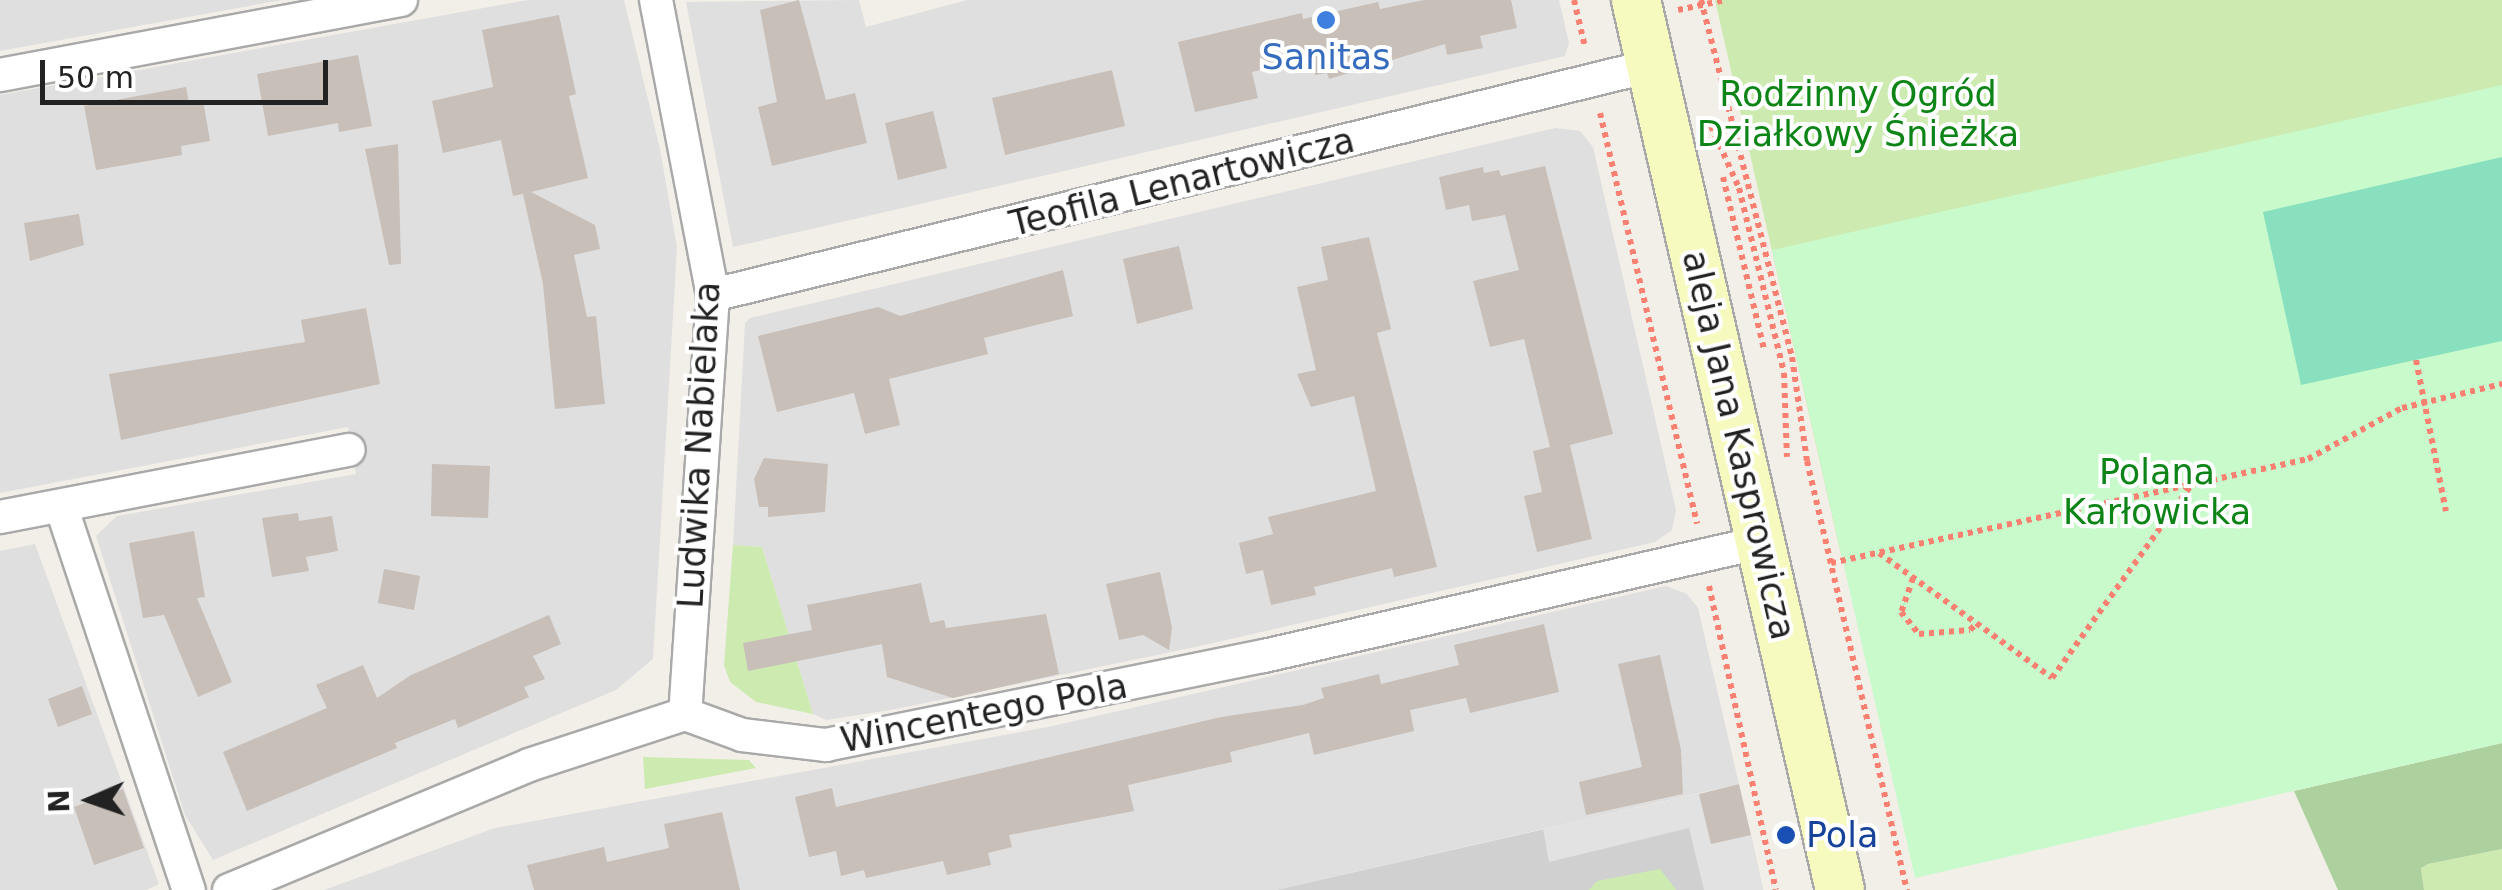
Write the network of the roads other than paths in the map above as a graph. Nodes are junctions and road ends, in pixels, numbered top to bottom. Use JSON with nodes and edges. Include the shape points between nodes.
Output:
{"nodes":[{"id":1,"x":401,"y":0,"type":"edge"},
{"id":2,"x":656,"y":0,"type":"edge"},
{"id":3,"x":1636,"y":0,"type":"edge"},
{"id":4,"x":1650,"y":66,"type":"junction"},
{"id":5,"x":0,"y":75,"type":"edge"},
{"id":6,"x":713,"y":295,"type":"junction"},
{"id":7,"x":349,"y":450,"type":"dead end"},
{"id":8,"x":61,"y":506,"type":"junction"},
{"id":9,"x":0,"y":517,"type":"edge"},
{"id":10,"x":1762,"y":542,"type":"junction"},
{"id":11,"x":685,"y":714,"type":"junction"},
{"id":12,"x":189,"y":890,"type":"edge"},
{"id":13,"x":228,"y":890,"type":"edge"},
{"id":14,"x":1840,"y":890,"type":"edge"}],
"edges":[{"from":1,"to":5,"type":"street"},
{"from":2,"to":6,"type":"street","name":"Ludwika Nabielaka"},
{"from":3,"to":4,"type":"street","name":"aleja Jana Kasprowicza"},
{"from":4,"to":6,"type":"street","name":"Teofila Lenartowicza"},
{"from":4,"to":10,"type":"street","name":"aleja Jana Kasprowicza"},
{"from":6,"to":11,"type":"street","name":"Ludwika Nabielaka"},
{"from":7,"to":8,"type":"street"},
{"from":8,"to":9,"type":"street"},
{"from":8,"to":12,"type":"street"},
{"from":10,"to":11,"type":"street","name":"Wincentego Pola","via":[[1264,656],[826,745],[742,734]]},
{"from":10,"to":14,"type":"street","name":"aleja Jana Kasprowicza"},
{"from":11,"to":13,"type":"street","via":[[529,765]]}]}
